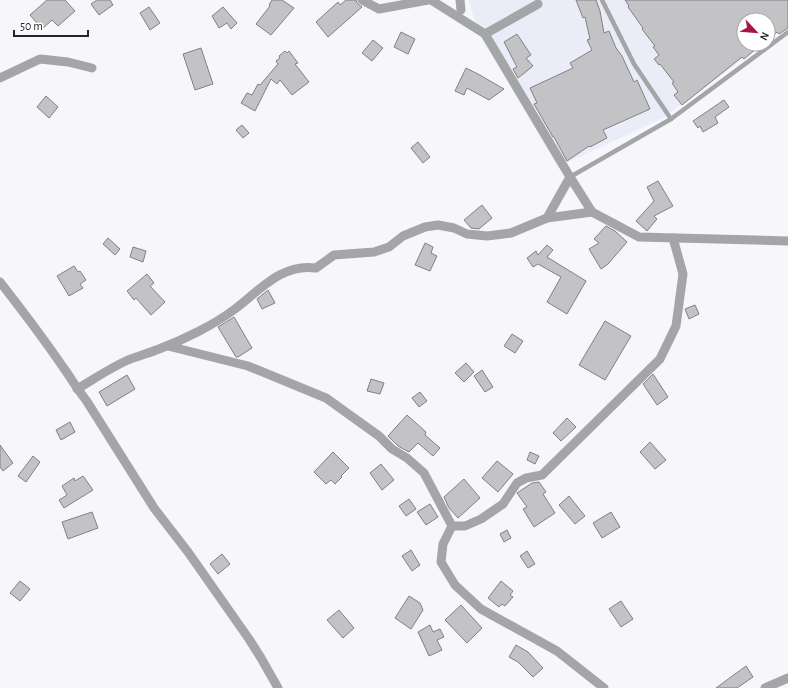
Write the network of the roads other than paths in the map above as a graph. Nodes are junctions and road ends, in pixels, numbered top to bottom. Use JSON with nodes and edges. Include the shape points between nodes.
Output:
{"nodes":[{"id":1,"x":362,"y":0,"type":"edge"},
{"id":2,"x":430,"y":0,"type":"edge"},
{"id":3,"x":460,"y":0,"type":"edge"},
{"id":4,"x":602,"y":0,"type":"edge"},
{"id":5,"x":538,"y":4,"type":"dead end"},
{"id":6,"x":461,"y":10,"type":"dead end"},
{"id":7,"x":788,"y":32,"type":"edge"},
{"id":8,"x":485,"y":34,"type":"junction"},
{"id":9,"x":92,"y":68,"type":"dead end"},
{"id":10,"x":0,"y":78,"type":"edge"},
{"id":11,"x":671,"y":119,"type":"junction"},
{"id":12,"x":570,"y":177,"type":"junction"},
{"id":13,"x":592,"y":212,"type":"junction"},
{"id":14,"x":547,"y":218,"type":"junction"},
{"id":15,"x":673,"y":238,"type":"junction"},
{"id":16,"x":788,"y":241,"type":"edge"},
{"id":17,"x":0,"y":282,"type":"edge"},
{"id":18,"x":168,"y":346,"type":"junction"},
{"id":19,"x":77,"y":389,"type":"junction"},
{"id":20,"x":452,"y":526,"type":"junction"},
{"id":21,"x":788,"y":678,"type":"edge"},
{"id":22,"x":278,"y":688,"type":"edge"},
{"id":23,"x":604,"y":688,"type":"edge"},
{"id":24,"x":765,"y":688,"type":"edge"}],
"edges":[{"from":1,"to":2,"type":"street","via":[[379,9]]},
{"from":2,"to":8,"type":"street"},
{"from":3,"to":6,"type":"street"},
{"from":4,"to":11,"type":"lane","via":[[634,64]]},
{"from":5,"to":8,"type":"street"},
{"from":7,"to":11,"type":"lane"},
{"from":8,"to":12,"type":"street"},
{"from":9,"to":10,"type":"street","via":[[40,59]]},
{"from":11,"to":12,"type":"lane"},
{"from":12,"to":13,"type":"street"},
{"from":12,"to":14,"type":"street"},
{"from":13,"to":14,"type":"street"},
{"from":13,"to":15,"type":"street","via":[[639,237]]},
{"from":14,"to":18,"type":"street","via":[[511,233],[487,236],[467,234],[454,228],[425,226],[403,236],[389,247],[374,252],[334,255],[316,268],[306,267],[279,274],[215,322]]},
{"from":15,"to":16,"type":"street"},
{"from":15,"to":20,"type":"street","via":[[683,274],[676,326],[660,359],[542,475],[526,478],[517,483],[503,504],[481,520],[465,526]]},
{"from":17,"to":19,"type":"street"},
{"from":18,"to":19,"type":"street","via":[[127,360]]},
{"from":18,"to":20,"type":"street","via":[[248,366],[326,398],[379,436],[424,473]]},
{"from":19,"to":22,"type":"street","via":[[154,508],[249,639]]},
{"from":20,"to":23,"type":"street","via":[[443,544],[441,562],[455,585],[481,609],[556,651]]},
{"from":21,"to":24,"type":"street"}]}
